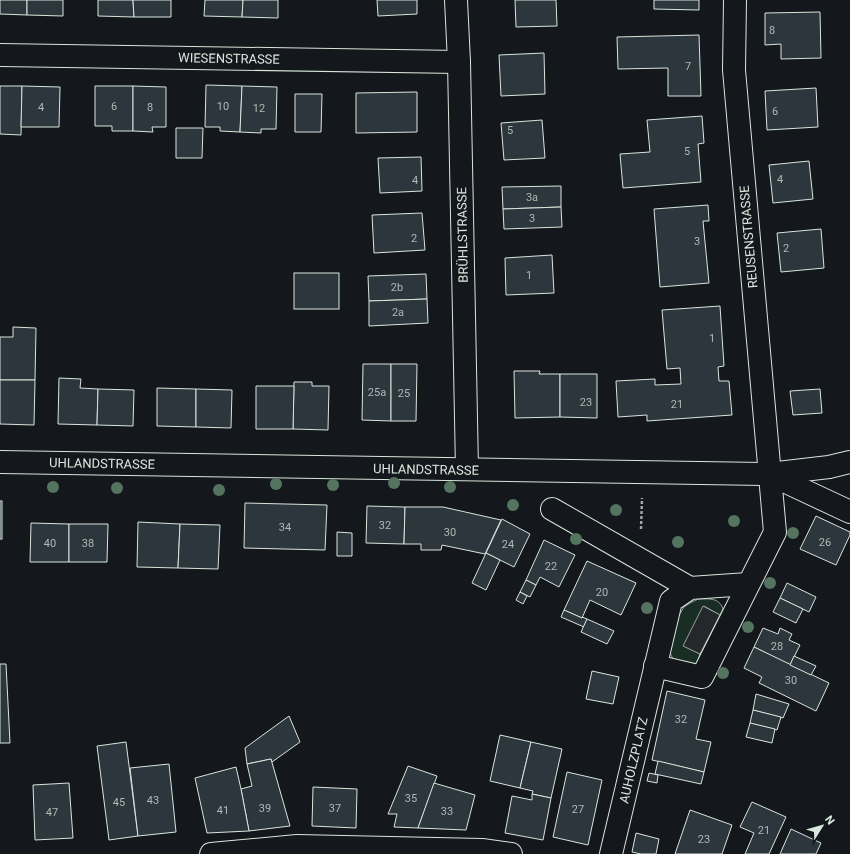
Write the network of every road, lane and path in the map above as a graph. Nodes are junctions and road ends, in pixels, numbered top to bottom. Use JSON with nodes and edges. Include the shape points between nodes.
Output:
{"nodes":[{"id":1,"x":456,"y":0,"type":"edge"},
{"id":2,"x":735,"y":0,"type":"edge"},
{"id":3,"x":0,"y":55,"type":"edge"},
{"id":4,"x":459,"y":62,"type":"junction"},
{"id":5,"x":0,"y":462,"type":"edge"},
{"id":6,"x":850,"y":462,"type":"edge"},
{"id":7,"x":467,"y":469,"type":"junction"},
{"id":8,"x":642,"y":472,"type":"junction"},
{"id":9,"x":769,"y":474,"type":"junction"},
{"id":10,"x":552,"y":509,"type":"dead end"},
{"id":11,"x":850,"y":512,"type":"edge"},
{"id":12,"x":640,"y":560,"type":"junction"},
{"id":13,"x":748,"y":584,"type":"junction"},
{"id":14,"x":690,"y":588,"type":"junction"},
{"id":15,"x":655,"y":666,"type":"junction"},
{"id":16,"x":210,"y":854,"type":"edge"},
{"id":17,"x":511,"y":854,"type":"edge"},
{"id":18,"x":611,"y":854,"type":"edge"}],
"edges":[{"from":1,"to":4,"type":"street","name":"BRÜHLSTRASSE"},
{"from":2,"to":9,"type":"street","name":"REUSENSTRASSE","via":[[734,70]]},
{"from":3,"to":4,"type":"street","name":"WIESENSTRASSE"},
{"from":4,"to":7,"type":"street","name":"BRÜHLSTRASSE"},
{"from":5,"to":7,"type":"street","name":"UHLANDSTRASSE"},
{"from":6,"to":9,"type":"street","name":"UHLANDSTRASSE"},
{"from":7,"to":8,"type":"street","name":"UHLANDSTRASSE"},
{"from":8,"to":9,"type":"street","name":"UHLANDSTRASSE"},
{"from":8,"to":12,"type":"path"},
{"from":9,"to":11,"type":"street"},
{"from":9,"to":13,"type":"street","via":[[775,532]]},
{"from":10,"to":12,"type":"street"},
{"from":12,"to":14,"type":"street"},
{"from":13,"to":14,"type":"street"},
{"from":13,"to":15,"type":"street","via":[[702,677]]},
{"from":14,"to":15,"type":"street","name":"AUHOLZPLATZ","via":[[671,601]]},
{"from":15,"to":18,"type":"street","name":"AUHOLZPLATZ"},
{"from":16,"to":17,"type":"street","via":[[297,846],[482,850]]}]}
